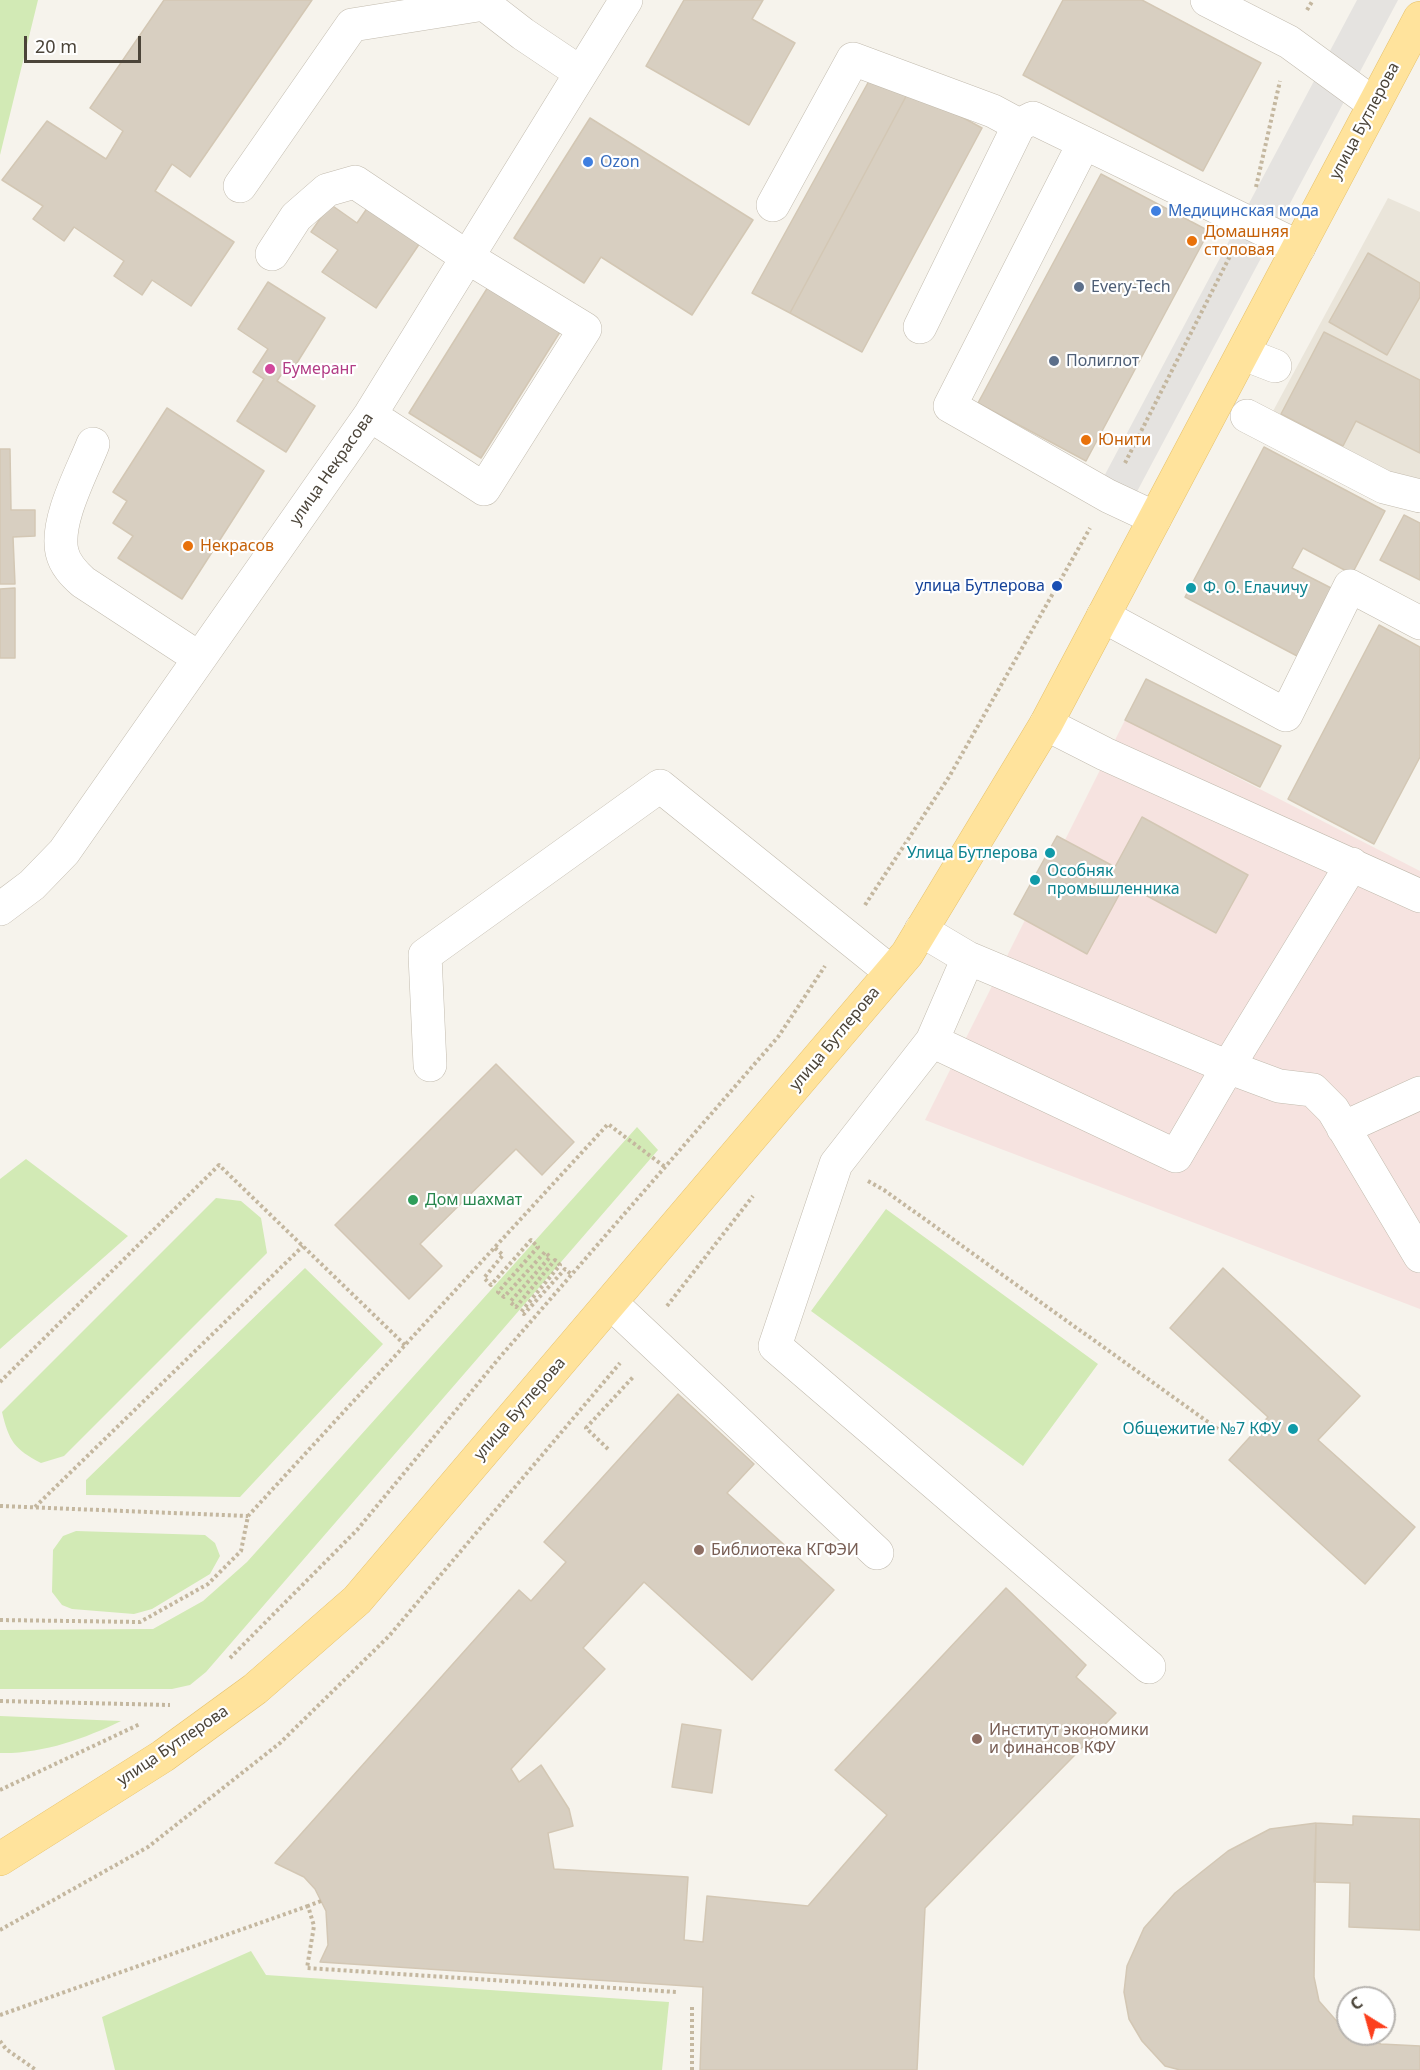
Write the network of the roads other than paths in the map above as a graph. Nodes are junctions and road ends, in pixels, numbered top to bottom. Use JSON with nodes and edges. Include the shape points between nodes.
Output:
{"nodes":[{"id":1,"x":626,"y":0,"type":"edge"},
{"id":2,"x":1207,"y":0,"type":"edge"},
{"id":3,"x":482,"y":2,"type":"edge"},
{"id":4,"x":1420,"y":18,"type":"edge"},
{"id":5,"x":581,"y":73,"type":"junction"},
{"id":6,"x":1374,"y":104,"type":"junction"},
{"id":7,"x":1019,"y":125,"type":"junction"},
{"id":8,"x":1084,"y":143,"type":"junction"},
{"id":9,"x":240,"y":186,"type":"dead end"},
{"id":10,"x":773,"y":205,"type":"dead end"},
{"id":11,"x":1299,"y":247,"type":"junction"},
{"id":12,"x":272,"y":254,"type":"dead end"},
{"id":13,"x":467,"y":257,"type":"junction"},
{"id":14,"x":920,"y":327,"type":"dead end"},
{"id":15,"x":1244,"y":354,"type":"junction"},
{"id":16,"x":1275,"y":366,"type":"dead end"},
{"id":17,"x":370,"y":415,"type":"junction"},
{"id":18,"x":1247,"y":416,"type":"dead end"},
{"id":19,"x":93,"y":444,"type":"dead end"},
{"id":20,"x":1420,"y":496,"type":"edge"},
{"id":21,"x":1155,"y":518,"type":"junction"},
{"id":22,"x":1103,"y":616,"type":"junction"},
{"id":23,"x":1420,"y":623,"type":"edge"},
{"id":24,"x":200,"y":658,"type":"junction"},
{"id":25,"x":1046,"y":724,"type":"junction"},
{"id":26,"x":1352,"y":864,"type":"junction"},
{"id":27,"x":1420,"y":896,"type":"edge"},
{"id":28,"x":0,"y":909,"type":"edge"},
{"id":29,"x":921,"y":930,"type":"junction"},
{"id":30,"x":968,"y":958,"type":"junction"},
{"id":31,"x":891,"y":972,"type":"junction"},
{"id":32,"x":932,"y":1041,"type":"junction"},
{"id":33,"x":430,"y":1065,"type":"dead end"},
{"id":34,"x":1228,"y":1067,"type":"junction"},
{"id":35,"x":1420,"y":1093,"type":"edge"},
{"id":36,"x":1343,"y":1128,"type":"junction"},
{"id":37,"x":1420,"y":1256,"type":"edge"},
{"id":38,"x":610,"y":1303,"type":"junction"},
{"id":39,"x":877,"y":1553,"type":"dead end"},
{"id":40,"x":1149,"y":1667,"type":"dead end"},
{"id":41,"x":0,"y":1859,"type":"edge"}],
"edges":[{"from":1,"to":5,"type":"street","name":"улица Некрасова"},
{"from":2,"to":6,"type":"street","via":[[1289,42]]},
{"from":3,"to":5,"type":"street"},
{"from":3,"to":9,"type":"street","via":[[352,25]]},
{"from":4,"to":6,"type":"main road","name":"улица Бутлерова"},
{"from":5,"to":13,"type":"street","name":"улица Некрасова"},
{"from":6,"to":11,"type":"main road","name":"улица Бутлерова"},
{"from":7,"to":8,"type":"street","via":[[1033,118]]},
{"from":7,"to":10,"type":"street","via":[[993,111],[853,59]]},
{"from":7,"to":14,"type":"street"},
{"from":8,"to":11,"type":"street"},
{"from":8,"to":21,"type":"street","via":[[950,406],[1108,496]]},
{"from":11,"to":15,"type":"main road","name":"улица Бутлерова"},
{"from":12,"to":13,"type":"street","via":[[296,217],[327,190],[355,182]]},
{"from":13,"to":17,"type":"street","name":"улица Некрасова"},
{"from":13,"to":17,"type":"street","via":[[585,329],[484,489]]},
{"from":15,"to":16,"type":"street"},
{"from":15,"to":21,"type":"main road","name":"улица Бутлерова"},
{"from":17,"to":24,"type":"street","name":"улица Некрасова"},
{"from":18,"to":20,"type":"street","via":[[1384,488]]},
{"from":19,"to":24,"type":"street","via":[[61,534],[62,552],[70,570]]},
{"from":21,"to":22,"type":"main road","name":"улица Бутлерова"},
{"from":22,"to":23,"type":"street","via":[[1286,715],[1350,586]]},
{"from":22,"to":25,"type":"main road","name":"улица Бутлерова"},
{"from":24,"to":28,"type":"street","name":"улица Некрасова","via":[[64,852],[32,885]]},
{"from":25,"to":26,"type":"street"},
{"from":25,"to":29,"type":"main road","name":"улица Бутлерова"},
{"from":26,"to":27,"type":"street"},
{"from":26,"to":34,"type":"street"},
{"from":29,"to":30,"type":"street"},
{"from":29,"to":31,"type":"main road","name":"улица Бутлерова"},
{"from":30,"to":32,"type":"street"},
{"from":30,"to":34,"type":"street"},
{"from":31,"to":33,"type":"street","via":[[660,786],[425,955]]},
{"from":31,"to":38,"type":"main road","name":"улица Бутлерова"},
{"from":32,"to":34,"type":"street","via":[[1176,1156]]},
{"from":32,"to":40,"type":"street","via":[[836,1164],[776,1346]]},
{"from":34,"to":36,"type":"street","via":[[1279,1086],[1313,1090],[1333,1110]]},
{"from":35,"to":36,"type":"street"},
{"from":36,"to":37,"type":"street"},
{"from":38,"to":39,"type":"street"},
{"from":38,"to":41,"type":"main road","name":"улица Бутлерова","via":[[357,1600],[246,1696],[163,1756]]}]}
